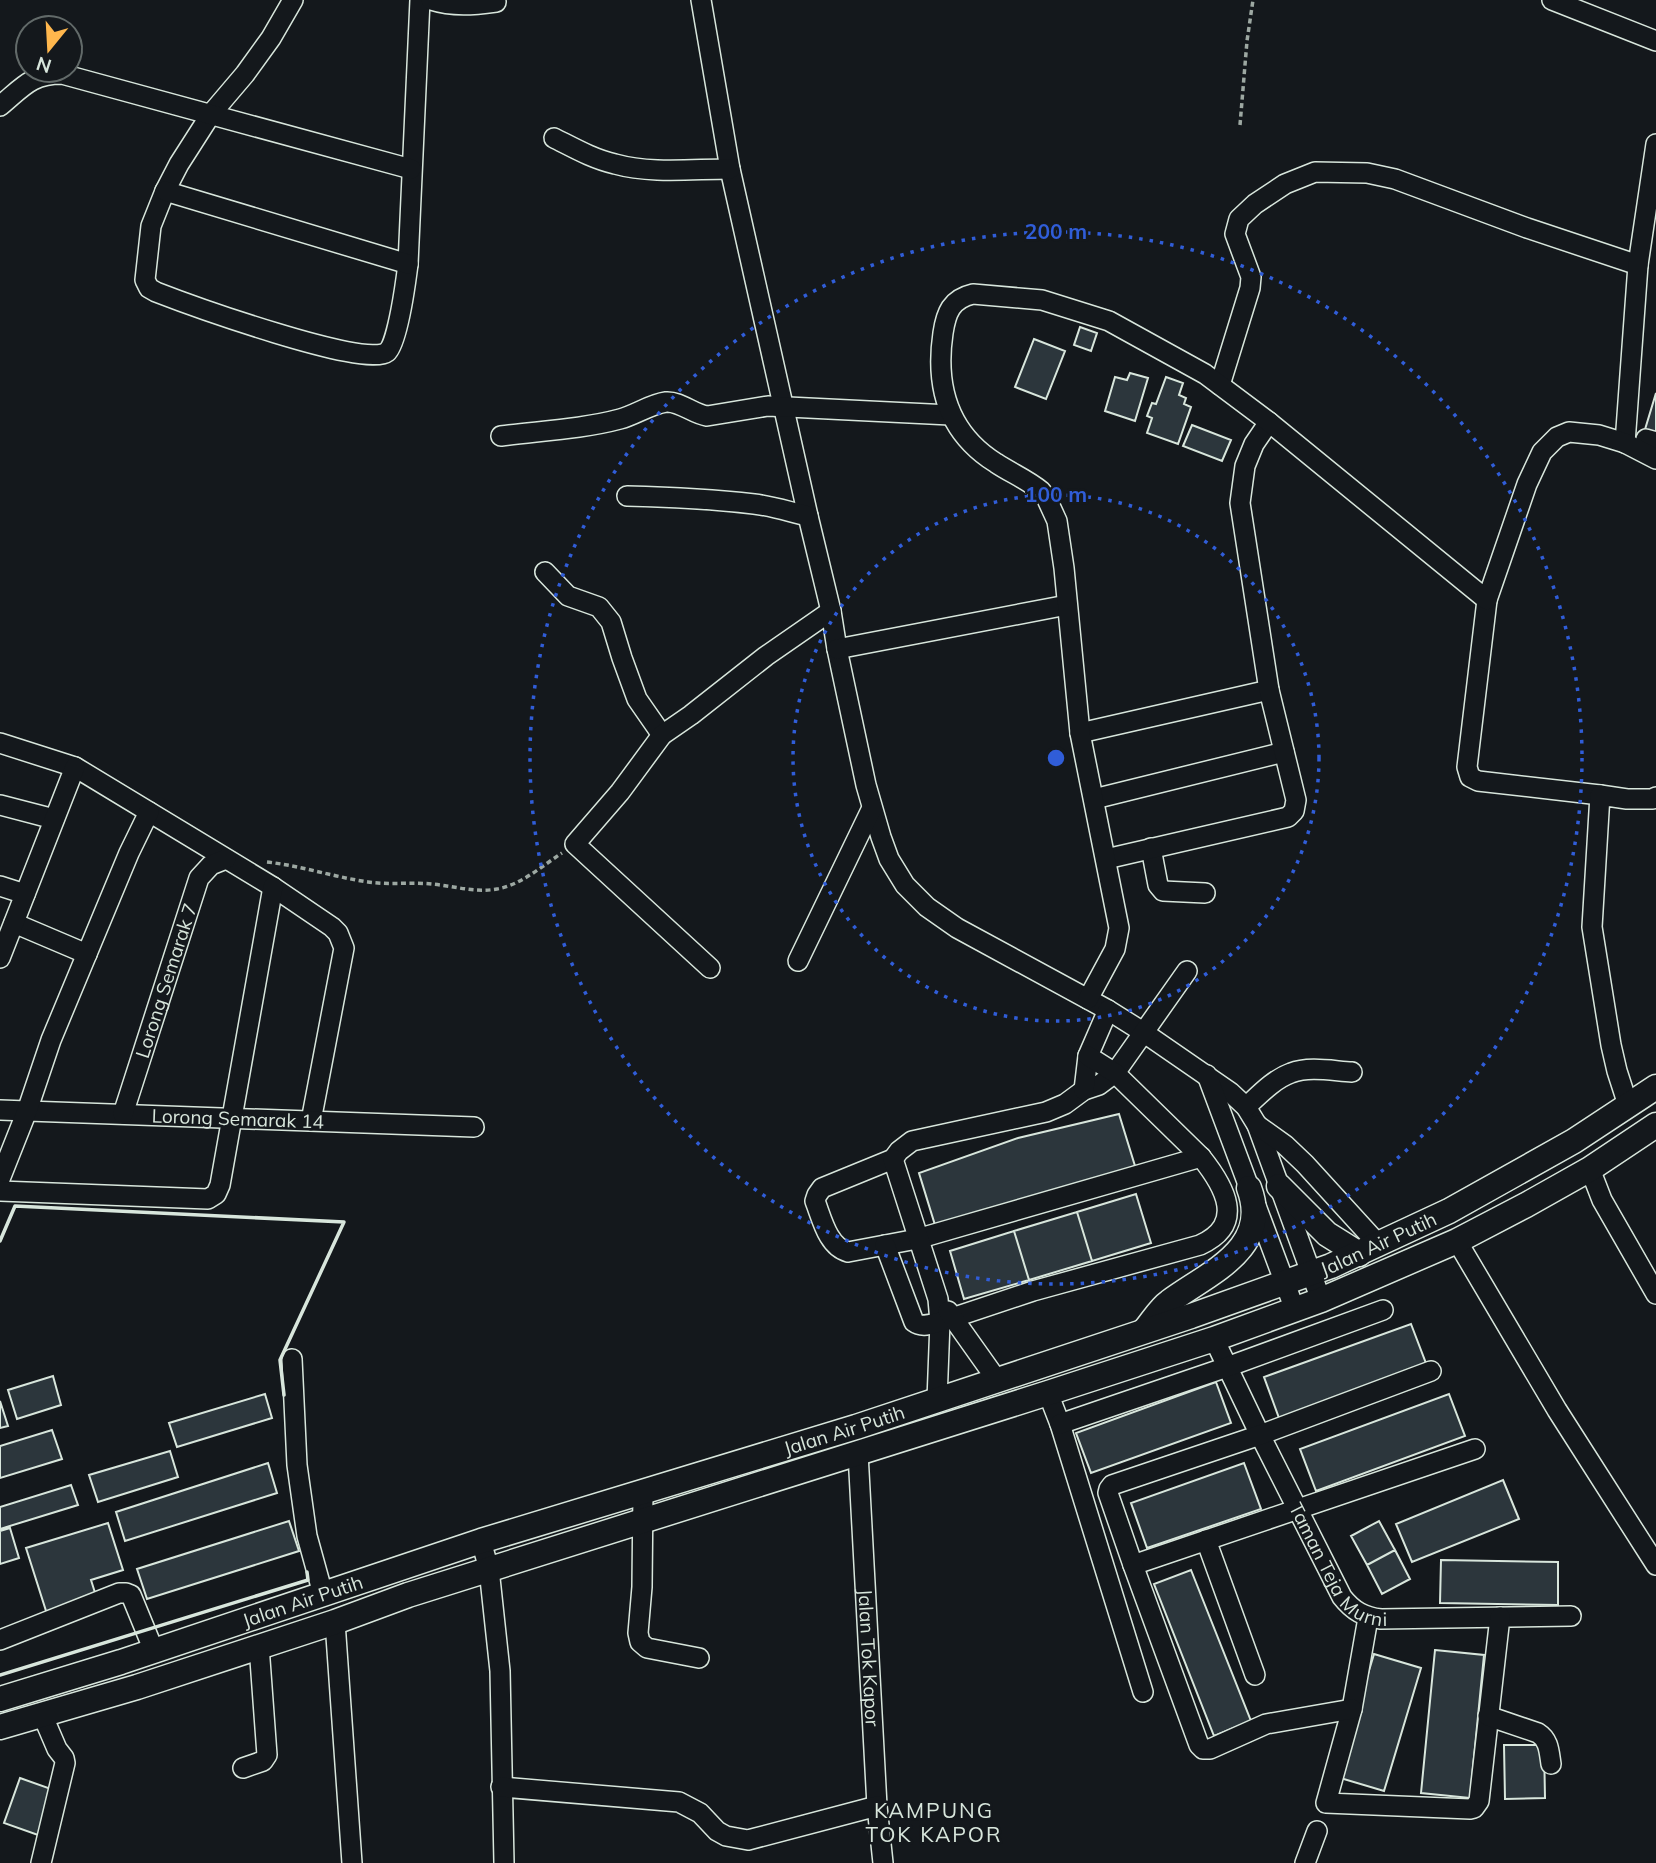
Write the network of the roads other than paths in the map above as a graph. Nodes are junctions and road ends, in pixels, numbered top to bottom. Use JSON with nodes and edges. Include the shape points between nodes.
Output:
{"nodes":[{"id":1,"x":293,"y":0,"type":"edge"},
{"id":2,"x":420,"y":0,"type":"edge"},
{"id":3,"x":431,"y":0,"type":"edge"},
{"id":4,"x":701,"y":0,"type":"edge"},
{"id":5,"x":1552,"y":0,"type":"edge"},
{"id":6,"x":496,"y":2,"type":"dead end"},
{"id":7,"x":1656,"y":41,"type":"edge"},
{"id":8,"x":0,"y":106,"type":"edge"},
{"id":9,"x":211,"y":114,"type":"junction"},
{"id":10,"x":554,"y":138,"type":"dead end"},
{"id":11,"x":1656,"y":144,"type":"edge"},
{"id":12,"x":411,"y":169,"type":"junction"},
{"id":13,"x":730,"y":169,"type":"junction"},
{"id":14,"x":165,"y":191,"type":"junction"},
{"id":15,"x":408,"y":264,"type":"junction"},
{"id":16,"x":1638,"y":265,"type":"junction"},
{"id":17,"x":1220,"y":385,"type":"junction"},
{"id":18,"x":783,"y":407,"type":"junction"},
{"id":19,"x":950,"y":415,"type":"junction"},
{"id":20,"x":1269,"y":422,"type":"junction"},
{"id":21,"x":502,"y":436,"type":"dead end"},
{"id":22,"x":1625,"y":443,"type":"junction"},
{"id":23,"x":1656,"y":459,"type":"edge"},
{"id":24,"x":627,"y":496,"type":"dead end"},
{"id":25,"x":808,"y":516,"type":"junction"},
{"id":26,"x":545,"y":572,"type":"dead end"},
{"id":27,"x":1487,"y":600,"type":"junction"},
{"id":28,"x":1067,"y":605,"type":"junction"},
{"id":29,"x":831,"y":611,"type":"junction"},
{"id":30,"x":837,"y":649,"type":"junction"},
{"id":31,"x":1269,"y":691,"type":"junction"},
{"id":32,"x":1080,"y":733,"type":"junction"},
{"id":33,"x":662,"y":735,"type":"junction"},
{"id":34,"x":0,"y":743,"type":"edge"},
{"id":35,"x":1284,"y":752,"type":"junction"},
{"id":36,"x":75,"y":767,"type":"junction"},
{"id":37,"x":1600,"y":795,"type":"junction"},
{"id":38,"x":1656,"y":797,"type":"edge"},
{"id":39,"x":1094,"y":799,"type":"junction"},
{"id":40,"x":0,"y":805,"type":"edge"},
{"id":41,"x":872,"y":808,"type":"junction"},
{"id":42,"x":149,"y":812,"type":"junction"},
{"id":43,"x":54,"y":819,"type":"junction"},
{"id":44,"x":1151,"y":848,"type":"junction"},
{"id":45,"x":226,"y":859,"type":"junction"},
{"id":46,"x":1106,"y":859,"type":"junction"},
{"id":47,"x":0,"y":886,"type":"edge"},
{"id":48,"x":273,"y":887,"type":"junction"},
{"id":49,"x":1205,"y":893,"type":"dead end"},
{"id":50,"x":25,"y":894,"type":"junction"},
{"id":51,"x":14,"y":923,"type":"junction"},
{"id":52,"x":87,"y":954,"type":"junction"},
{"id":53,"x":0,"y":958,"type":"edge"},
{"id":54,"x":798,"y":961,"type":"dead end"},
{"id":55,"x":710,"y":968,"type":"dead end"},
{"id":56,"x":1187,"y":971,"type":"dead end"},
{"id":57,"x":1088,"y":999,"type":"junction"},
{"id":58,"x":1108,"y":1010,"type":"junction"},
{"id":59,"x":1143,"y":1032,"type":"junction"},
{"id":60,"x":1088,"y":1056,"type":"junction"},
{"id":61,"x":1352,"y":1072,"type":"dead end"},
{"id":62,"x":1115,"y":1073,"type":"junction"},
{"id":63,"x":1207,"y":1075,"type":"junction"},
{"id":64,"x":1656,"y":1087,"type":"edge"},
{"id":65,"x":1084,"y":1090,"type":"junction"},
{"id":66,"x":1628,"y":1105,"type":"junction"},
{"id":67,"x":1246,"y":1107,"type":"junction"},
{"id":68,"x":0,"y":1110,"type":"edge"},
{"id":69,"x":27,"y":1111,"type":"junction"},
{"id":70,"x":123,"y":1114,"type":"junction"},
{"id":71,"x":231,"y":1118,"type":"junction"},
{"id":72,"x":311,"y":1121,"type":"junction"},
{"id":73,"x":1257,"y":1125,"type":"junction"},
{"id":74,"x":1656,"y":1125,"type":"edge"},
{"id":75,"x":474,"y":1127,"type":"dead end"},
{"id":76,"x":1201,"y":1157,"type":"junction"},
{"id":77,"x":893,"y":1159,"type":"junction"},
{"id":78,"x":1590,"y":1169,"type":"junction"},
{"id":79,"x":0,"y":1179,"type":"edge"},
{"id":80,"x":1279,"y":1186,"type":"junction"},
{"id":81,"x":1249,"y":1188,"type":"junction"},
{"id":82,"x":0,"y":1191,"type":"edge"},
{"id":83,"x":917,"y":1239,"type":"junction"},
{"id":84,"x":1457,"y":1241,"type":"junction"},
{"id":85,"x":885,"y":1245,"type":"junction"},
{"id":86,"x":1368,"y":1249,"type":"junction"},
{"id":87,"x":1311,"y":1274,"type":"junction"},
{"id":88,"x":1285,"y":1283,"type":"junction"},
{"id":89,"x":1656,"y":1294,"type":"edge"},
{"id":90,"x":1321,"y":1300,"type":"junction"},
{"id":91,"x":1295,"y":1310,"type":"junction"},
{"id":92,"x":1383,"y":1310,"type":"dead end"},
{"id":93,"x":947,"y":1320,"type":"junction"},
{"id":94,"x":1144,"y":1331,"type":"junction"},
{"id":95,"x":1214,"y":1339,"type":"junction"},
{"id":96,"x":292,"y":1359,"type":"dead end"},
{"id":97,"x":1227,"y":1367,"type":"junction"},
{"id":98,"x":1431,"y":1371,"type":"dead end"},
{"id":99,"x":997,"y":1380,"type":"junction"},
{"id":100,"x":1048,"y":1393,"type":"junction"},
{"id":101,"x":937,"y":1400,"type":"junction"},
{"id":102,"x":1060,"y":1423,"type":"junction"},
{"id":103,"x":1259,"y":1435,"type":"junction"},
{"id":104,"x":1475,"y":1449,"type":"dead end"},
{"id":105,"x":859,"y":1453,"type":"junction"},
{"id":106,"x":643,"y":1492,"type":"junction"},
{"id":107,"x":1297,"y":1509,"type":"junction"},
{"id":108,"x":643,"y":1521,"type":"junction"},
{"id":109,"x":1206,"y":1540,"type":"junction"},
{"id":110,"x":481,"y":1541,"type":"junction"},
{"id":111,"x":1133,"y":1565,"type":"junction"},
{"id":112,"x":1656,"y":1565,"type":"edge"},
{"id":113,"x":489,"y":1569,"type":"junction"},
{"id":114,"x":323,"y":1594,"type":"junction"},
{"id":115,"x":1572,"y":1616,"type":"dead end"},
{"id":116,"x":1500,"y":1617,"type":"junction"},
{"id":117,"x":1368,"y":1618,"type":"junction"},
{"id":118,"x":335,"y":1622,"type":"junction"},
{"id":119,"x":0,"y":1640,"type":"edge"},
{"id":120,"x":259,"y":1646,"type":"junction"},
{"id":121,"x":154,"y":1651,"type":"junction"},
{"id":122,"x":699,"y":1658,"type":"dead end"},
{"id":123,"x":1255,"y":1675,"type":"dead end"},
{"id":124,"x":1143,"y":1692,"type":"dead end"},
{"id":125,"x":0,"y":1699,"type":"edge"},
{"id":126,"x":1352,"y":1709,"type":"junction"},
{"id":127,"x":42,"y":1714,"type":"junction"},
{"id":128,"x":1488,"y":1716,"type":"junction"},
{"id":129,"x":0,"y":1727,"type":"edge"},
{"id":130,"x":1551,"y":1764,"type":"dead end"},
{"id":131,"x":243,"y":1768,"type":"dead end"},
{"id":132,"x":501,"y":1787,"type":"junction"},
{"id":133,"x":877,"y":1806,"type":"junction"},
{"id":134,"x":1317,"y":1830,"type":"dead end"},
{"id":135,"x":41,"y":1863,"type":"edge"},
{"id":136,"x":352,"y":1863,"type":"edge"},
{"id":137,"x":504,"y":1863,"type":"edge"},
{"id":138,"x":883,"y":1863,"type":"edge"},
{"id":139,"x":1305,"y":1863,"type":"edge"}],
"edges":[{"from":1,"to":9,"type":"street","via":[[245,74]]},
{"from":2,"to":12,"type":"street"},
{"from":3,"to":6,"type":"street","via":[[468,6]]},
{"from":4,"to":13,"type":"street"},
{"from":5,"to":7,"type":"street"},
{"from":8,"to":9,"type":"street","via":[[34,78],[62,74]]},
{"from":9,"to":12,"type":"street"},
{"from":9,"to":14,"type":"street"},
{"from":10,"to":13,"type":"street","via":[[589,156],[643,169]]},
{"from":11,"to":16,"type":"street"},
{"from":12,"to":15,"type":"street"},
{"from":13,"to":18,"type":"street"},
{"from":14,"to":15,"type":"street"},
{"from":14,"to":15,"type":"street","via":[[150,226],[146,284],[251,326],[350,353],[384,354],[391,348]]},
{"from":16,"to":17,"type":"street","via":[[1395,179],[1367,173],[1315,172],[1284,184],[1240,219],[1235,234],[1251,277],[1250,288]]},
{"from":16,"to":22,"type":"street"},
{"from":17,"to":19,"type":"street","via":[[1109,321],[1042,300],[973,294],[955,301],[944,328],[941,363]]},
{"from":17,"to":20,"type":"street"},
{"from":18,"to":19,"type":"street"},
{"from":18,"to":21,"type":"street","via":[[707,416],[664,402],[621,419]]},
{"from":18,"to":25,"type":"street"},
{"from":19,"to":28,"type":"street","via":[[983,455],[1046,497],[1057,521]]},
{"from":20,"to":27,"type":"street"},
{"from":20,"to":31,"type":"street","via":[[1245,466],[1240,503]]},
{"from":22,"to":23,"type":"street"},
{"from":22,"to":27,"type":"street","via":[[1569,432],[1542,452]]},
{"from":24,"to":25,"type":"street","via":[[755,504]]},
{"from":25,"to":29,"type":"street"},
{"from":26,"to":33,"type":"street","via":[[568,596],[598,607],[611,622],[638,699]]},
{"from":27,"to":37,"type":"street","via":[[1467,767],[1470,777]]},
{"from":28,"to":30,"type":"street"},
{"from":28,"to":32,"type":"street"},
{"from":29,"to":30,"type":"street"},
{"from":29,"to":33,"type":"street"},
{"from":30,"to":41,"type":"street"},
{"from":31,"to":32,"type":"street"},
{"from":31,"to":35,"type":"street"},
{"from":32,"to":39,"type":"street"},
{"from":33,"to":55,"type":"street","via":[[575,844]]},
{"from":34,"to":36,"type":"street"},
{"from":35,"to":39,"type":"street"},
{"from":35,"to":44,"type":"street","via":[[1296,800],[1288,817]]},
{"from":36,"to":42,"type":"street"},
{"from":36,"to":43,"type":"street"},
{"from":37,"to":38,"type":"street"},
{"from":37,"to":66,"type":"street","via":[[1592,928],[1611,1045]]},
{"from":39,"to":46,"type":"street"},
{"from":40,"to":43,"type":"street"},
{"from":41,"to":54,"type":"street"},
{"from":41,"to":57,"type":"street","via":[[889,859],[905,885],[928,907],[957,928]]},
{"from":42,"to":45,"type":"street"},
{"from":42,"to":52,"type":"street"},
{"from":43,"to":50,"type":"street"},
{"from":44,"to":46,"type":"street"},
{"from":44,"to":49,"type":"street","via":[[1163,891]]},
{"from":45,"to":48,"type":"street"},
{"from":45,"to":70,"type":"street","name":"Lorong Semarak 7","via":[[211,865],[199,878]]},
{"from":46,"to":57,"type":"street","via":[[1118,939]]},
{"from":47,"to":50,"type":"street"},
{"from":48,"to":71,"type":"street"},
{"from":48,"to":72,"type":"street","via":[[332,927],[344,948]]},
{"from":50,"to":51,"type":"street"},
{"from":51,"to":52,"type":"street"},
{"from":51,"to":53,"type":"street"},
{"from":52,"to":69,"type":"street"},
{"from":56,"to":59,"type":"street"},
{"from":57,"to":58,"type":"street"},
{"from":58,"to":59,"type":"street"},
{"from":58,"to":60,"type":"street"},
{"from":59,"to":62,"type":"street"},
{"from":59,"to":63,"type":"street"},
{"from":60,"to":62,"type":"street"},
{"from":60,"to":65,"type":"street"},
{"from":61,"to":67,"type":"street","via":[[1292,1072]]},
{"from":62,"to":65,"type":"street"},
{"from":62,"to":76,"type":"street"},
{"from":63,"to":67,"type":"street"},
{"from":63,"to":81,"type":"street"},
{"from":64,"to":66,"type":"main road","name":"Jalan Air Putih"},
{"from":65,"to":77,"type":"street","via":[[1046,1111],[912,1141]]},
{"from":66,"to":86,"type":"main road","name":"Jalan Air Putih","via":[[1449,1211]]},
{"from":67,"to":73,"type":"street"},
{"from":68,"to":69,"type":"street","name":"Lorong Semarak 14"},
{"from":69,"to":70,"type":"street","name":"Lorong Semarak 14"},
{"from":69,"to":79,"type":"street"},
{"from":70,"to":71,"type":"street","name":"Lorong Semarak 14"},
{"from":71,"to":72,"type":"street","name":"Lorong Semarak 14"},
{"from":71,"to":82,"type":"street","via":[[220,1185],[208,1199]]},
{"from":72,"to":75,"type":"street","name":"Lorong Semarak 14"},
{"from":73,"to":80,"type":"street"},
{"from":73,"to":86,"type":"street","via":[[1305,1164]]},
{"from":74,"to":78,"type":"main road","name":"Jalan Air Putih"},
{"from":76,"to":83,"type":"street"},
{"from":76,"to":93,"type":"street","via":[[1214,1173],[1228,1209],[1213,1239]]},
{"from":77,"to":83,"type":"street"},
{"from":77,"to":85,"type":"street","via":[[822,1188],[815,1201],[840,1250]]},
{"from":78,"to":84,"type":"main road","name":"Jalan Air Putih"},
{"from":78,"to":89,"type":"street","via":[[1602,1200]]},
{"from":80,"to":86,"type":"main road","via":[[1327,1234]]},
{"from":80,"to":87,"type":"street"},
{"from":81,"to":88,"type":"street"},
{"from":81,"to":94,"type":"main road","via":[[1254,1222],[1237,1253],[1166,1304]]},
{"from":83,"to":85,"type":"street"},
{"from":83,"to":93,"type":"street"},
{"from":84,"to":90,"type":"main road","name":"Jalan Air Putih"},
{"from":84,"to":112,"type":"street"},
{"from":85,"to":93,"type":"street","via":[[914,1322],[923,1326]]},
{"from":86,"to":87,"type":"main road","name":"Jalan Air Putih"},
{"from":87,"to":88,"type":"main road","name":"Jalan Air Putih"},
{"from":87,"to":90,"type":"street"},
{"from":88,"to":91,"type":"street"},
{"from":88,"to":94,"type":"main road","name":"Jalan Air Putih"},
{"from":90,"to":91,"type":"main road","name":"Jalan Air Putih"},
{"from":91,"to":95,"type":"main road","name":"Jalan Air Putih"},
{"from":92,"to":97,"type":"street"},
{"from":93,"to":99,"type":"street"},
{"from":93,"to":101,"type":"street"},
{"from":94,"to":99,"type":"main road","name":"Jalan Air Putih"},
{"from":95,"to":97,"type":"street","name":"Taman Teja Murni"},
{"from":95,"to":100,"type":"main road","name":"Jalan Air Putih"},
{"from":96,"to":114,"type":"street","via":[[297,1465],[307,1536]]},
{"from":97,"to":102,"type":"street"},
{"from":97,"to":103,"type":"street","name":"Taman Teja Murni"},
{"from":98,"to":103,"type":"street"},
{"from":99,"to":101,"type":"main road","name":"Jalan Air Putih"},
{"from":100,"to":102,"type":"street"},
{"from":100,"to":105,"type":"main road","name":"Jalan Air Putih"},
{"from":101,"to":106,"type":"main road","name":"Jalan Air Putih"},
{"from":102,"to":124,"type":"street"},
{"from":103,"to":107,"type":"street","name":"Taman Teja Murni"},
{"from":103,"to":111,"type":"street","via":[[1112,1485],[1108,1493]]},
{"from":104,"to":107,"type":"street"},
{"from":105,"to":108,"type":"main road","name":"Jalan Air Putih"},
{"from":105,"to":133,"type":"street","name":"Jalan Tok Kapor"},
{"from":106,"to":108,"type":"street"},
{"from":106,"to":110,"type":"main road","name":"Jalan Air Putih"},
{"from":107,"to":109,"type":"street"},
{"from":107,"to":117,"type":"street","name":"Taman Teja Murni","via":[[1342,1597]]},
{"from":108,"to":113,"type":"main road","name":"Jalan Air Putih"},
{"from":108,"to":122,"type":"street","via":[[640,1642],[647,1648]]},
{"from":109,"to":111,"type":"street"},
{"from":109,"to":123,"type":"street"},
{"from":110,"to":113,"type":"street"},
{"from":110,"to":114,"type":"main road","name":"Jalan Air Putih"},
{"from":111,"to":126,"type":"street","via":[[1203,1749],[1266,1724]]},
{"from":113,"to":118,"type":"main road","name":"Jalan Air Putih"},
{"from":113,"to":132,"type":"street","via":[[500,1671]]},
{"from":114,"to":121,"type":"main road","name":"Jalan Air Putih"},
{"from":115,"to":116,"type":"street","name":"Taman Teja Murni"},
{"from":116,"to":117,"type":"street","name":"Taman Teja Murni"},
{"from":116,"to":128,"type":"street"},
{"from":117,"to":126,"type":"street"},
{"from":118,"to":120,"type":"main road","name":"Jalan Air Putih"},
{"from":118,"to":136,"type":"street"},
{"from":119,"to":121,"type":"street","via":[[126,1593],[131,1595]]},
{"from":120,"to":127,"type":"main road","name":"Jalan Air Putih"},
{"from":120,"to":131,"type":"street","via":[[267,1755]]},
{"from":121,"to":125,"type":"main road","name":"Jalan Air Putih"},
{"from":126,"to":128,"type":"street","via":[[1326,1803],[1474,1808],[1479,1801]]},
{"from":127,"to":129,"type":"main road","name":"Jalan Air Putih"},
{"from":127,"to":135,"type":"street","via":[[65,1763]]},
{"from":128,"to":130,"type":"street","via":[[1544,1736]]},
{"from":132,"to":133,"type":"street","via":[[679,1802],[726,1836],[748,1840]]},
{"from":132,"to":137,"type":"street"},
{"from":133,"to":138,"type":"street","name":"Jalan Tok Kapor"},
{"from":134,"to":139,"type":"street"}]}
